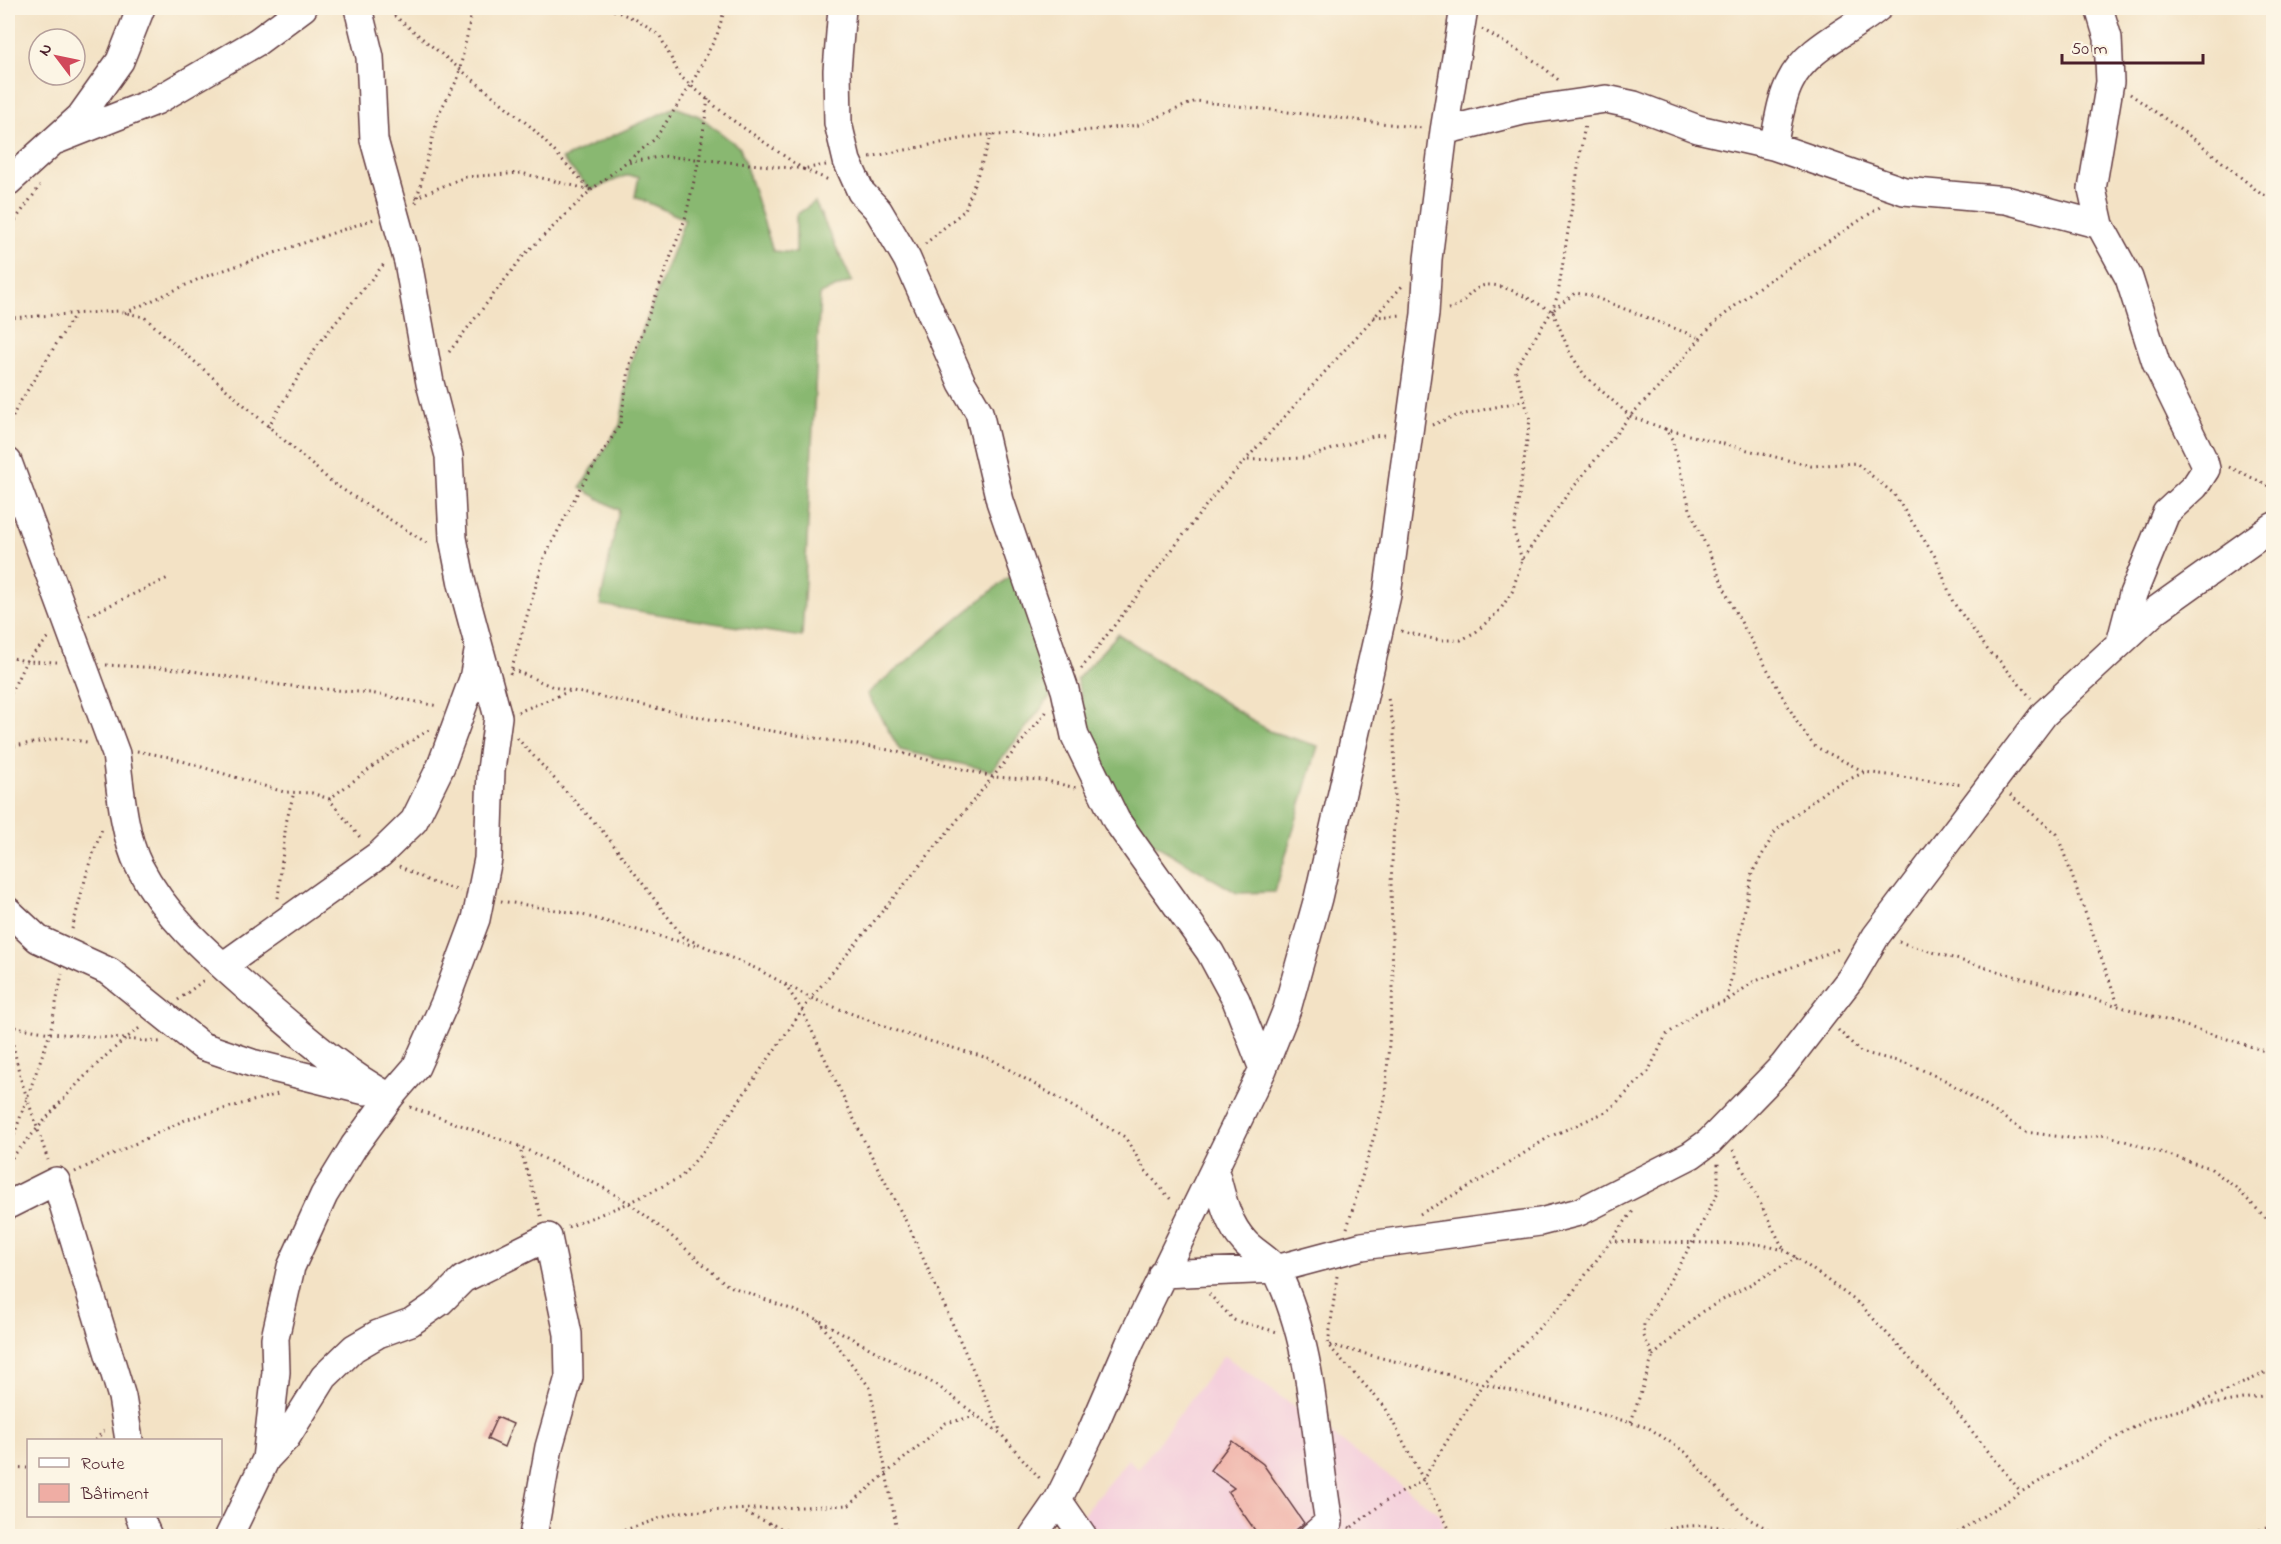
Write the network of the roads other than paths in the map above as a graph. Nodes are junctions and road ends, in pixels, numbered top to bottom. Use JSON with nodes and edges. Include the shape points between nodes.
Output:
{"nodes":[{"id":1,"x":141,"y":8,"type":"edge"},
{"id":2,"x":303,"y":8,"type":"edge"},
{"id":3,"x":358,"y":8,"type":"edge"},
{"id":4,"x":842,"y":8,"type":"edge"},
{"id":5,"x":1878,"y":8,"type":"edge"},
{"id":6,"x":2099,"y":8,"type":"edge"},
{"id":7,"x":1463,"y":12,"type":"edge"},
{"id":8,"x":1444,"y":131,"type":"junction"},
{"id":9,"x":57,"y":140,"type":"junction"},
{"id":10,"x":1773,"y":146,"type":"junction"},
{"id":11,"x":8,"y":182,"type":"edge"},
{"id":12,"x":2100,"y":225,"type":"junction"},
{"id":13,"x":8,"y":462,"type":"edge"},
{"id":14,"x":2274,"y":526,"type":"edge"},
{"id":15,"x":2121,"y":640,"type":"junction"},
{"id":16,"x":480,"y":644,"type":"junction"},
{"id":17,"x":8,"y":910,"type":"edge"},
{"id":18,"x":223,"y":966,"type":"junction"},
{"id":19,"x":1263,"y":1069,"type":"junction"},
{"id":20,"x":390,"y":1097,"type":"junction"},
{"id":21,"x":1215,"y":1171,"type":"junction"},
{"id":22,"x":8,"y":1205,"type":"edge"},
{"id":23,"x":1276,"y":1269,"type":"junction"},
{"id":24,"x":1162,"y":1274,"type":"junction"},
{"id":25,"x":129,"y":1439,"type":"edge"},
{"id":26,"x":266,"y":1459,"type":"junction"},
{"id":27,"x":1058,"y":1500,"type":"junction"},
{"id":28,"x":140,"y":1517,"type":"edge"},
{"id":29,"x":148,"y":1536,"type":"edge"},
{"id":30,"x":229,"y":1536,"type":"edge"},
{"id":31,"x":533,"y":1536,"type":"edge"},
{"id":32,"x":1033,"y":1536,"type":"edge"},
{"id":33,"x":1083,"y":1536,"type":"edge"},
{"id":34,"x":1312,"y":1536,"type":"edge"}],
"edges":[{"from":1,"to":9,"type":"street","via":[[120,61],[80,117]]},
{"from":2,"to":9,"type":"street","via":[[257,42],[156,101]]},
{"from":3,"to":16,"type":"street","via":[[370,57],[374,140],[408,262],[430,383],[449,456],[453,538]]},
{"from":4,"to":19,"type":"street","via":[[838,123],[847,161],[861,192],[878,210],[907,259],[962,383],[979,412],[1000,501],[1065,690],[1075,736],[1116,820],[1210,952],[1236,1000]]},
{"from":5,"to":10,"type":"street","via":[[1810,55],[1797,70],[1789,83]]},
{"from":6,"to":12,"type":"street","via":[[2108,38],[2110,82],[2092,189]]},
{"from":7,"to":8,"type":"street"},
{"from":8,"to":10,"type":"street","via":[[1583,100],[1622,101],[1680,123]]},
{"from":8,"to":19,"type":"street","via":[[1425,314],[1382,627],[1318,898],[1287,1009]]},
{"from":9,"to":11,"type":"street"},
{"from":10,"to":12,"type":"street","via":[[1904,191],[2006,200]]},
{"from":12,"to":15,"type":"street","via":[[2128,278],[2156,363],[2206,469],[2201,479],[2166,513],[2133,594]]},
{"from":13,"to":18,"type":"street","via":[[113,746],[122,806],[138,864],[163,907]]},
{"from":14,"to":15,"type":"street","via":[[2156,610]]},
{"from":15,"to":23,"type":"street","via":[[2044,714],[1876,936],[1823,1016],[1783,1066],[1709,1142],[1579,1212],[1540,1222],[1340,1251]]},
{"from":16,"to":18,"type":"street","via":[[473,680],[441,766],[414,821],[380,854]]},
{"from":16,"to":20,"type":"street","via":[[498,717],[491,770],[488,859],[476,919],[445,1002],[416,1067]]},
{"from":17,"to":20,"type":"street","via":[[38,939],[110,972],[202,1046],[252,1063]]},
{"from":18,"to":20,"type":"street","via":[[352,1076]]},
{"from":19,"to":21,"type":"street"},
{"from":20,"to":26,"type":"street","via":[[324,1195],[291,1267],[275,1338],[276,1372]]},
{"from":21,"to":23,"type":"street","via":[[1229,1221],[1254,1252]]},
{"from":21,"to":24,"type":"street"},
{"from":22,"to":25,"type":"street","via":[[56,1181],[122,1398]]},
{"from":23,"to":24,"type":"street"},
{"from":23,"to":34,"type":"street","via":[[1300,1338],[1311,1389],[1329,1522]]},
{"from":24,"to":27,"type":"street"},
{"from":26,"to":30,"type":"street"},
{"from":26,"to":31,"type":"street","via":[[286,1438],[324,1377],[354,1348],[411,1322],[440,1302],[463,1279],[548,1237],[568,1334],[569,1377],[549,1447]]},
{"from":27,"to":32,"type":"street"},
{"from":27,"to":33,"type":"street"},
{"from":28,"to":29,"type":"street"}]}
